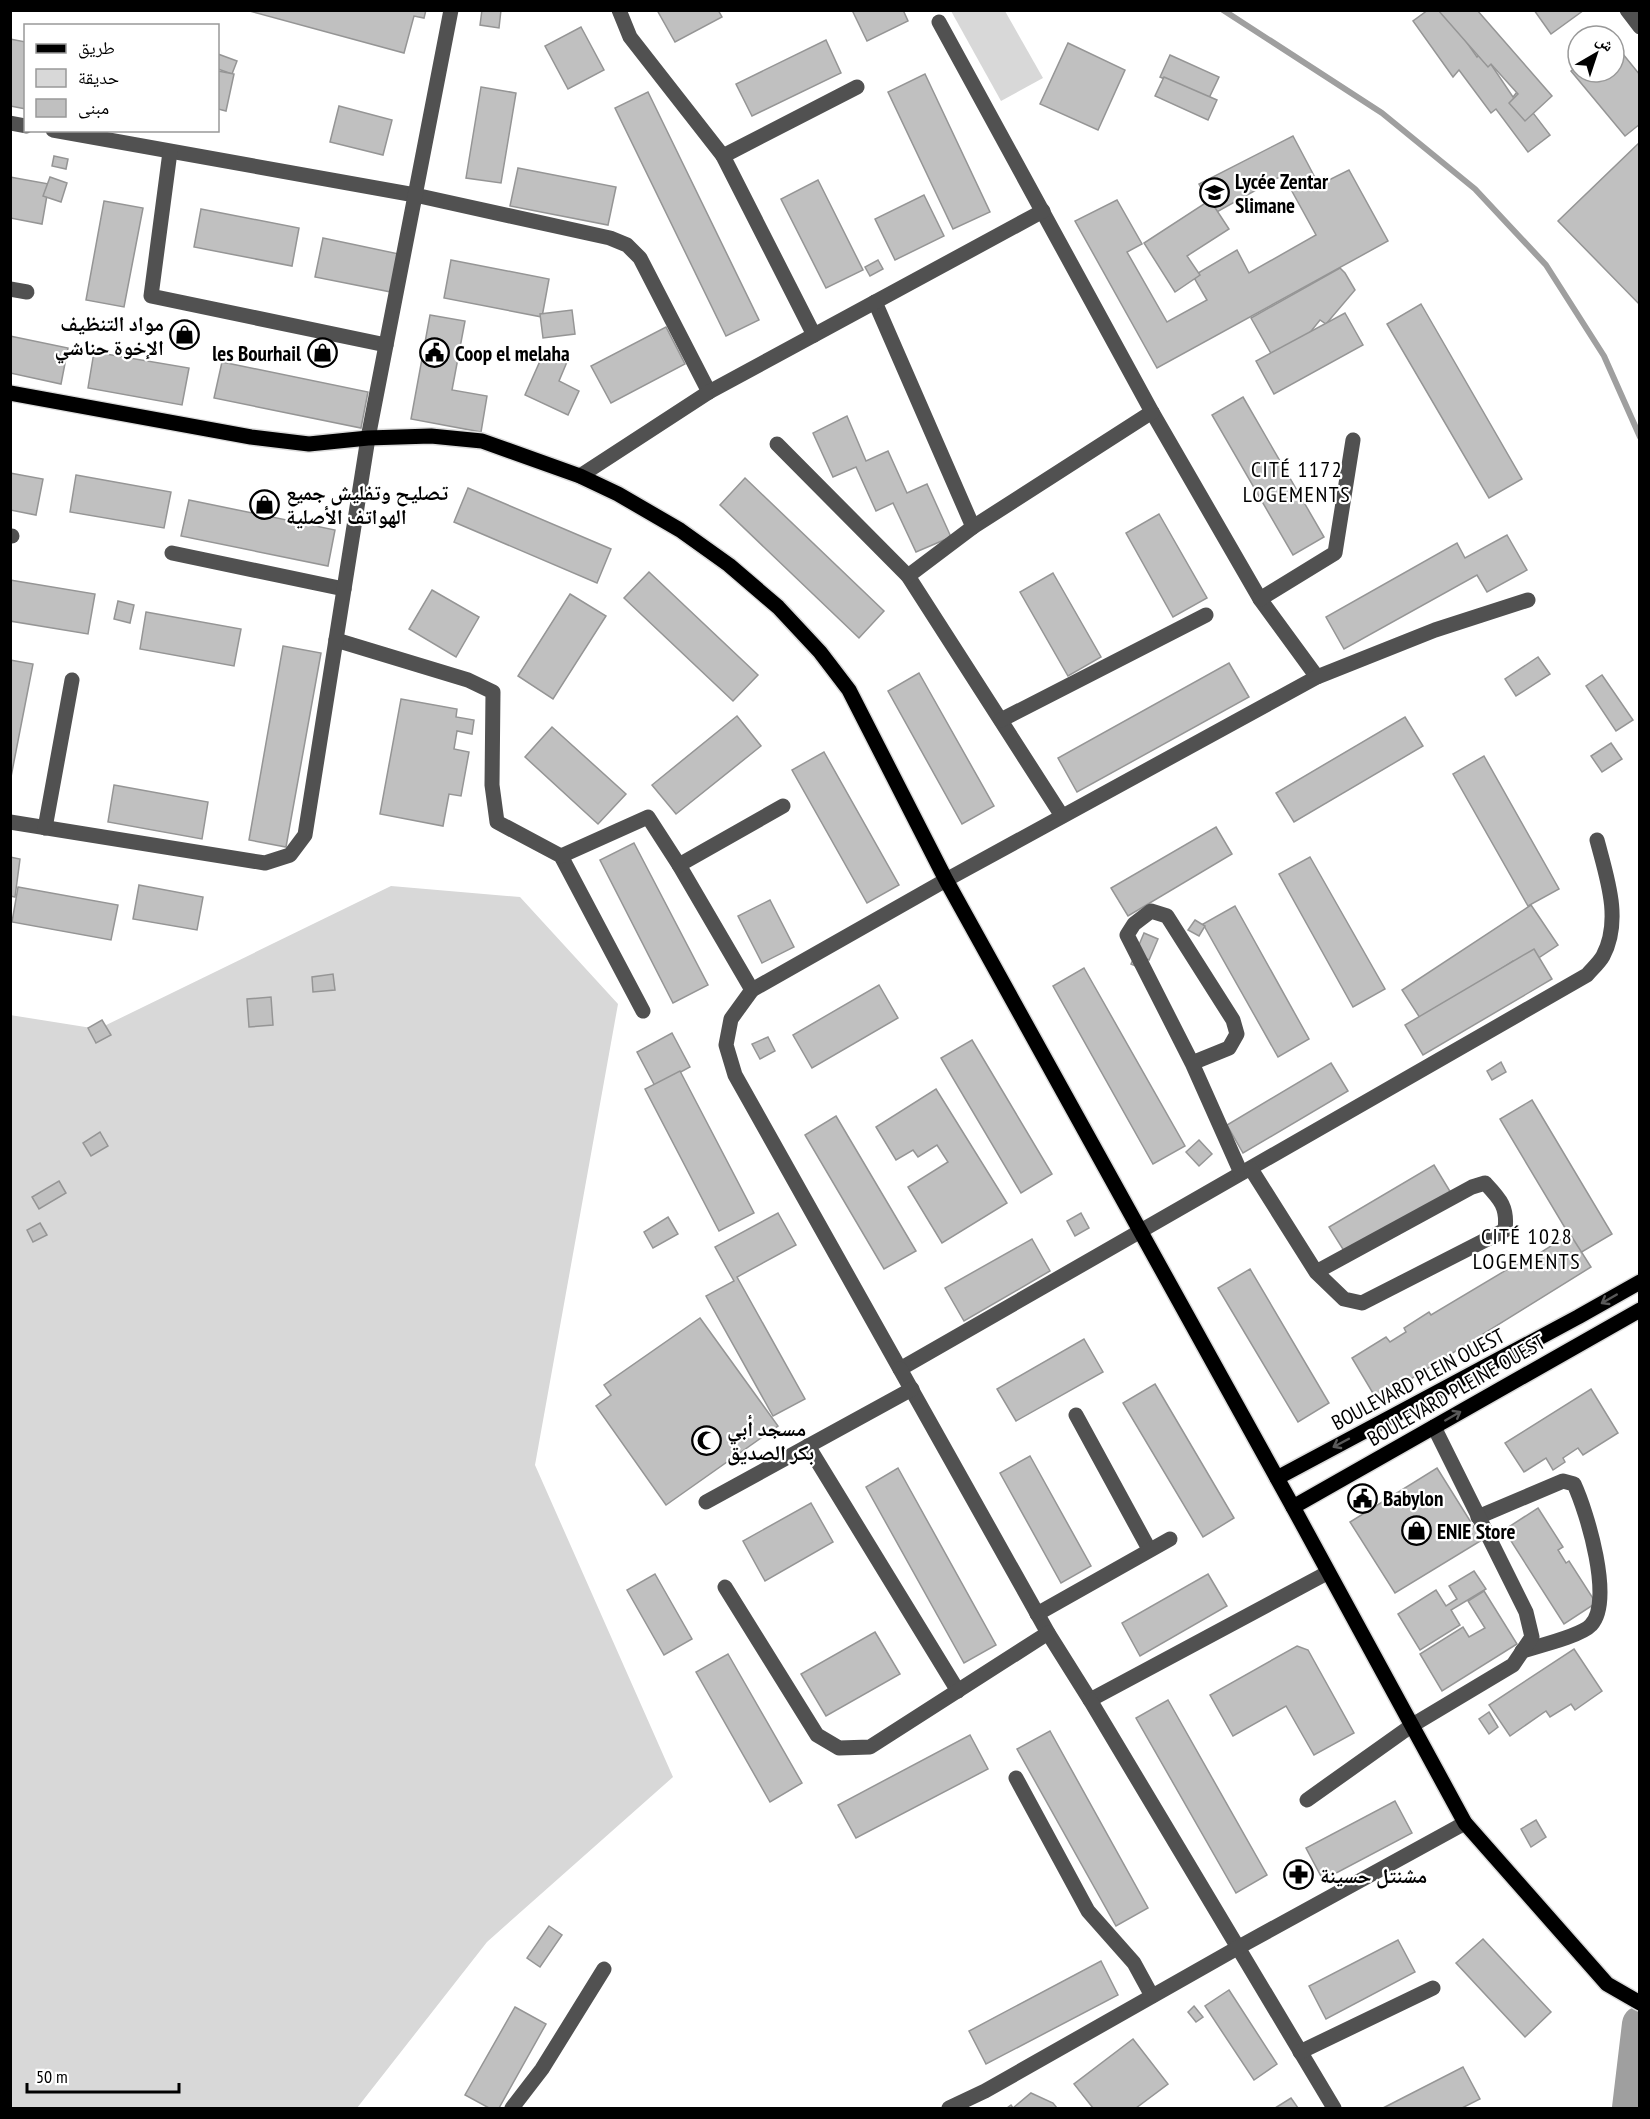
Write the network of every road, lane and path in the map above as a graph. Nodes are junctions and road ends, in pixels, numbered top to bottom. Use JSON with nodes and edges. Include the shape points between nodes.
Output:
{"nodes":[{"id":1,"x":450,"y":10,"type":"edge"},
{"id":2,"x":619,"y":10,"type":"edge"},
{"id":3,"x":1627,"y":10,"type":"edge"},
{"id":4,"x":939,"y":22,"type":"dead end"},
{"id":5,"x":1640,"y":27,"type":"edge"},
{"id":6,"x":857,"y":87,"type":"dead end"},
{"id":7,"x":64,"y":132,"type":"edge"},
{"id":8,"x":170,"y":152,"type":"junction"},
{"id":9,"x":723,"y":156,"type":"junction"},
{"id":10,"x":415,"y":195,"type":"junction"},
{"id":11,"x":1043,"y":211,"type":"junction"},
{"id":12,"x":10,"y":289,"type":"edge"},
{"id":13,"x":27,"y":292,"type":"dead end"},
{"id":14,"x":875,"y":302,"type":"junction"},
{"id":15,"x":814,"y":335,"type":"junction"},
{"id":16,"x":386,"y":345,"type":"junction"},
{"id":17,"x":709,"y":392,"type":"junction"},
{"id":18,"x":10,"y":393,"type":"edge"},
{"id":19,"x":1152,"y":412,"type":"junction"},
{"id":20,"x":368,"y":438,"type":"junction"},
{"id":21,"x":1353,"y":440,"type":"dead end"},
{"id":22,"x":777,"y":444,"type":"dead end"},
{"id":23,"x":580,"y":476,"type":"junction"},
{"id":24,"x":973,"y":527,"type":"junction"},
{"id":25,"x":172,"y":553,"type":"dead end"},
{"id":26,"x":908,"y":576,"type":"junction"},
{"id":27,"x":344,"y":589,"type":"junction"},
{"id":28,"x":1260,"y":599,"type":"junction"},
{"id":29,"x":1528,"y":600,"type":"dead end"},
{"id":30,"x":1206,"y":615,"type":"dead end"},
{"id":31,"x":336,"y":640,"type":"junction"},
{"id":32,"x":1317,"y":677,"type":"junction"},
{"id":33,"x":72,"y":680,"type":"dead end"},
{"id":34,"x":1001,"y":720,"type":"junction"},
{"id":35,"x":783,"y":806,"type":"dead end"},
{"id":36,"x":1062,"y":816,"type":"junction"},
{"id":37,"x":10,"y":822,"type":"edge"},
{"id":38,"x":45,"y":828,"type":"junction"},
{"id":39,"x":1597,"y":840,"type":"dead end"},
{"id":40,"x":561,"y":856,"type":"junction"},
{"id":41,"x":679,"y":865,"type":"junction"},
{"id":42,"x":946,"y":880,"type":"junction"},
{"id":43,"x":752,"y":990,"type":"junction"},
{"id":44,"x":643,"y":1011,"type":"dead end"},
{"id":45,"x":1192,"y":1063,"type":"junction"},
{"id":46,"x":1246,"y":1171,"type":"junction"},
{"id":47,"x":1140,"y":1232,"type":"junction"},
{"id":48,"x":1316,"y":1272,"type":"junction"},
{"id":49,"x":1640,"y":1282,"type":"edge"},
{"id":50,"x":1640,"y":1310,"type":"edge"},
{"id":51,"x":900,"y":1369,"type":"junction"},
{"id":52,"x":912,"y":1389,"type":"junction"},
{"id":53,"x":1076,"y":1415,"type":"dead end"},
{"id":54,"x":1434,"y":1427,"type":"junction"},
{"id":55,"x":808,"y":1446,"type":"junction"},
{"id":56,"x":1277,"y":1478,"type":"junction"},
{"id":57,"x":706,"y":1502,"type":"dead end"},
{"id":58,"x":1293,"y":1507,"type":"junction"},
{"id":59,"x":1478,"y":1517,"type":"junction"},
{"id":60,"x":1170,"y":1539,"type":"dead end"},
{"id":61,"x":1149,"y":1550,"type":"junction"},
{"id":62,"x":1327,"y":1573,"type":"junction"},
{"id":63,"x":725,"y":1587,"type":"dead end"},
{"id":64,"x":1037,"y":1614,"type":"junction"},
{"id":65,"x":1048,"y":1633,"type":"junction"},
{"id":66,"x":1522,"y":1651,"type":"junction"},
{"id":67,"x":958,"y":1690,"type":"junction"},
{"id":68,"x":1090,"y":1700,"type":"junction"},
{"id":69,"x":1411,"y":1726,"type":"junction"},
{"id":70,"x":1016,"y":1778,"type":"dead end"},
{"id":71,"x":1307,"y":1800,"type":"dead end"},
{"id":72,"x":1465,"y":1823,"type":"junction"},
{"id":73,"x":1239,"y":1947,"type":"junction"},
{"id":74,"x":604,"y":1970,"type":"dead end"},
{"id":75,"x":1433,"y":1988,"type":"dead end"},
{"id":76,"x":1152,"y":1996,"type":"junction"},
{"id":77,"x":1640,"y":2003,"type":"edge"},
{"id":78,"x":1300,"y":2052,"type":"junction"},
{"id":79,"x":512,"y":2109,"type":"edge"},
{"id":80,"x":949,"y":2109,"type":"edge"},
{"id":81,"x":1334,"y":2109,"type":"edge"}],
"edges":[{"from":1,"to":10,"type":"street"},
{"from":2,"to":9,"type":"street","via":[[630,37]]},
{"from":3,"to":5,"type":"street"},
{"from":4,"to":11,"type":"street"},
{"from":6,"to":9,"type":"street"},
{"from":7,"to":8,"type":"street"},
{"from":8,"to":10,"type":"street"},
{"from":8,"to":16,"type":"street","via":[[151,296]]},
{"from":9,"to":15,"type":"street"},
{"from":10,"to":16,"type":"street"},
{"from":10,"to":17,"type":"street","via":[[582,231],[627,245],[650,274]]},
{"from":11,"to":14,"type":"street"},
{"from":11,"to":19,"type":"street"},
{"from":12,"to":13,"type":"street"},
{"from":14,"to":15,"type":"street"},
{"from":14,"to":24,"type":"street"},
{"from":15,"to":17,"type":"street"},
{"from":16,"to":20,"type":"street"},
{"from":17,"to":23,"type":"street"},
{"from":18,"to":20,"type":"main road","via":[[251,437],[309,444]]},
{"from":19,"to":24,"type":"street"},
{"from":19,"to":28,"type":"street"},
{"from":20,"to":23,"type":"main road","via":[[431,436],[482,441]]},
{"from":20,"to":27,"type":"street"},
{"from":21,"to":28,"type":"street","via":[[1335,553]]},
{"from":22,"to":26,"type":"street"},
{"from":23,"to":42,"type":"main road","via":[[680,530],[729,565],[778,607],[820,652],[849,690]]},
{"from":24,"to":26,"type":"street"},
{"from":25,"to":27,"type":"street"},
{"from":26,"to":34,"type":"street"},
{"from":27,"to":31,"type":"street"},
{"from":28,"to":32,"type":"street"},
{"from":29,"to":32,"type":"street","via":[[1435,630]]},
{"from":30,"to":34,"type":"street"},
{"from":31,"to":38,"type":"street","via":[[305,835],[290,855],[265,863]]},
{"from":31,"to":40,"type":"street","via":[[468,680],[494,692],[492,785],[496,822]]},
{"from":32,"to":36,"type":"street"},
{"from":33,"to":38,"type":"street"},
{"from":34,"to":36,"type":"street"},
{"from":35,"to":41,"type":"street"},
{"from":36,"to":42,"type":"street"},
{"from":37,"to":38,"type":"street"},
{"from":39,"to":46,"type":"street","via":[[1611,894],[1611,933],[1602,958],[1587,975]]},
{"from":40,"to":41,"type":"street","via":[[648,817]]},
{"from":40,"to":44,"type":"street"},
{"from":41,"to":43,"type":"street"},
{"from":42,"to":43,"type":"street"},
{"from":42,"to":47,"type":"main road"},
{"from":43,"to":51,"type":"street","via":[[731,1020],[726,1045],[735,1075]]},
{"from":45,"to":45,"type":"street","via":[[1128,935],[1134,924],[1151,911],[1167,916],[1233,1020],[1237,1034],[1229,1048]]},
{"from":45,"to":46,"type":"street"},
{"from":46,"to":47,"type":"street"},
{"from":46,"to":48,"type":"street"},
{"from":47,"to":51,"type":"street"},
{"from":47,"to":56,"type":"main road"},
{"from":48,"to":48,"type":"street","via":[[1344,1299],[1362,1303],[1505,1230],[1507,1216],[1500,1199],[1485,1183]]},
{"from":49,"to":56,"type":"main road","name":"BOULEVARD PLEIN OUEST","one_way":true},
{"from":54,"to":50,"type":"main road","name":"BOULEVARD PLEINE OUEST","one_way":true},
{"from":51,"to":52,"type":"street"},
{"from":52,"to":55,"type":"street"},
{"from":52,"to":64,"type":"street"},
{"from":53,"to":61,"type":"street"},
{"from":54,"to":58,"type":"main road","name":"BOULEVARD PLEINE OUEST"},
{"from":54,"to":59,"type":"street"},
{"from":55,"to":57,"type":"street"},
{"from":55,"to":67,"type":"street"},
{"from":56,"to":58,"type":"main road"},
{"from":58,"to":62,"type":"main road"},
{"from":59,"to":66,"type":"street","via":[[1526,1612],[1532,1637]]},
{"from":59,"to":66,"type":"street","via":[[1563,1482],[1574,1484],[1580,1495],[1598,1557],[1599,1611],[1591,1626],[1579,1633]]},
{"from":60,"to":61,"type":"street"},
{"from":61,"to":64,"type":"street"},
{"from":62,"to":68,"type":"street"},
{"from":62,"to":69,"type":"main road"},
{"from":63,"to":67,"type":"street","via":[[817,1735],[839,1748],[870,1747]]},
{"from":64,"to":65,"type":"street"},
{"from":65,"to":67,"type":"street"},
{"from":65,"to":68,"type":"street"},
{"from":66,"to":69,"type":"street","via":[[1513,1665]]},
{"from":68,"to":73,"type":"street"},
{"from":69,"to":71,"type":"street"},
{"from":69,"to":72,"type":"main road"},
{"from":70,"to":76,"type":"street","via":[[1088,1911],[1134,1963]]},
{"from":72,"to":73,"type":"street"},
{"from":72,"to":77,"type":"main road","via":[[1606,1984]]},
{"from":73,"to":76,"type":"street"},
{"from":73,"to":78,"type":"street"},
{"from":74,"to":79,"type":"street"},
{"from":75,"to":78,"type":"street"},
{"from":76,"to":80,"type":"street"},
{"from":78,"to":81,"type":"street"}]}
